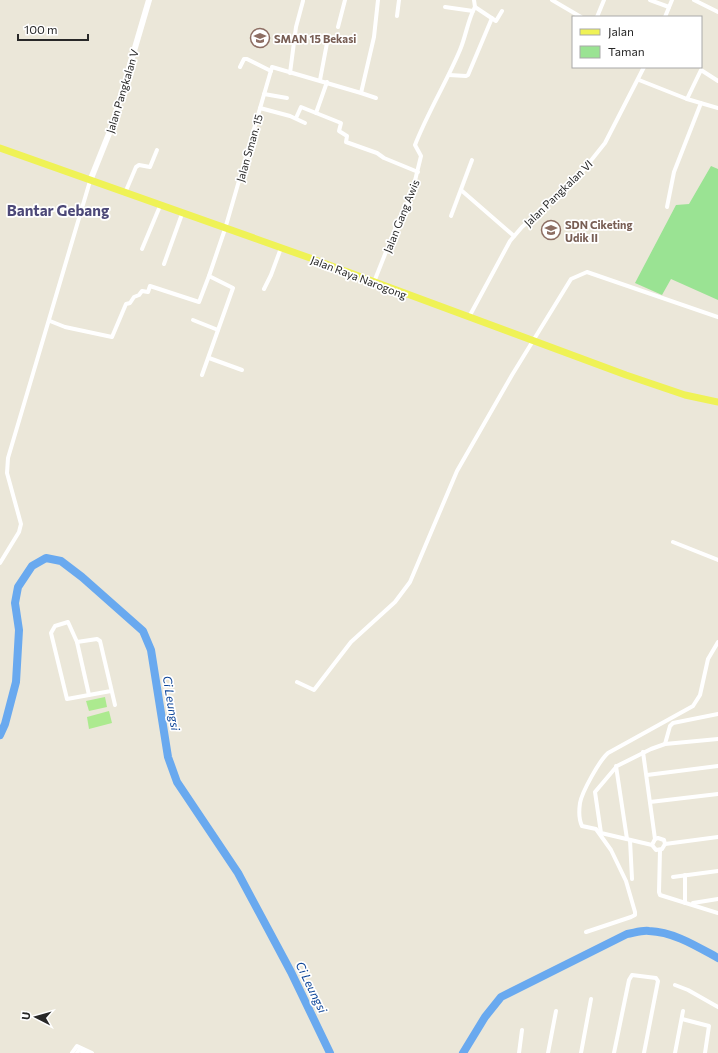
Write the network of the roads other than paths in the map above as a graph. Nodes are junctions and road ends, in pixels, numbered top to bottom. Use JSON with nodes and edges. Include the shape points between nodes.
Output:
{"nodes":[{"id":1,"x":149,"y":0,"type":"edge"},
{"id":2,"x":345,"y":0,"type":"edge"},
{"id":3,"x":378,"y":0,"type":"edge"},
{"id":4,"x":400,"y":0,"type":"edge"},
{"id":5,"x":474,"y":0,"type":"edge"},
{"id":6,"x":552,"y":0,"type":"edge"},
{"id":7,"x":604,"y":0,"type":"edge"},
{"id":8,"x":650,"y":0,"type":"edge"},
{"id":9,"x":672,"y":0,"type":"edge"},
{"id":10,"x":694,"y":0,"type":"edge"},
{"id":11,"x":303,"y":1,"type":"dead end"},
{"id":12,"x":445,"y":7,"type":"dead end"},
{"id":13,"x":669,"y":7,"type":"junction"},
{"id":14,"x":474,"y":9,"type":"junction"},
{"id":15,"x":502,"y":11,"type":"dead end"},
{"id":16,"x":718,"y":12,"type":"edge"},
{"id":17,"x":397,"y":16,"type":"dead end"},
{"id":18,"x":579,"y":16,"type":"edge"},
{"id":19,"x":597,"y":16,"type":"edge"},
{"id":20,"x":665,"y":16,"type":"edge"},
{"id":21,"x":492,"y":18,"type":"junction"},
{"id":22,"x":338,"y":27,"type":"dead end"},
{"id":23,"x":327,"y":43,"type":"dead end"},
{"id":24,"x":240,"y":66,"type":"dead end"},
{"id":25,"x":644,"y":68,"type":"edge"},
{"id":26,"x":271,"y":69,"type":"junction"},
{"id":27,"x":290,"y":73,"type":"junction"},
{"id":28,"x":449,"y":75,"type":"junction"},
{"id":29,"x":320,"y":80,"type":"junction"},
{"id":30,"x":639,"y":80,"type":"junction"},
{"id":31,"x":718,"y":81,"type":"edge"},
{"id":32,"x":327,"y":82,"type":"junction"},
{"id":33,"x":361,"y":93,"type":"junction"},
{"id":34,"x":264,"y":94,"type":"junction"},
{"id":35,"x":287,"y":98,"type":"dead end"},
{"id":36,"x":376,"y":98,"type":"dead end"},
{"id":37,"x":687,"y":99,"type":"junction"},
{"id":38,"x":701,"y":103,"type":"junction"},
{"id":39,"x":718,"y":103,"type":"edge"},
{"id":40,"x":260,"y":108,"type":"junction"},
{"id":41,"x":716,"y":108,"type":"edge"},
{"id":42,"x":316,"y":113,"type":"junction"},
{"id":43,"x":296,"y":118,"type":"junction"},
{"id":44,"x":305,"y":123,"type":"dead end"},
{"id":45,"x":0,"y":148,"type":"edge"},
{"id":46,"x":157,"y":150,"type":"dead end"},
{"id":47,"x":472,"y":160,"type":"dead end"},
{"id":48,"x":418,"y":172,"type":"junction"},
{"id":49,"x":90,"y":181,"type":"junction"},
{"id":50,"x":461,"y":190,"type":"junction"},
{"id":51,"x":125,"y":193,"type":"junction"},
{"id":52,"x":160,"y":206,"type":"junction"},
{"id":53,"x":667,"y":207,"type":"dead end"},
{"id":54,"x":182,"y":214,"type":"junction"},
{"id":55,"x":451,"y":216,"type":"dead end"},
{"id":56,"x":225,"y":229,"type":"junction"},
{"id":57,"x":514,"y":236,"type":"junction"},
{"id":58,"x":281,"y":248,"type":"junction"},
{"id":59,"x":142,"y":249,"type":"dead end"},
{"id":60,"x":164,"y":264,"type":"dead end"},
{"id":61,"x":209,"y":276,"type":"junction"},
{"id":62,"x":374,"y":282,"type":"junction"},
{"id":63,"x":264,"y":289,"type":"dead end"},
{"id":64,"x":469,"y":317,"type":"junction"},
{"id":65,"x":718,"y":317,"type":"edge"},
{"id":66,"x":193,"y":320,"type":"dead end"},
{"id":67,"x":50,"y":321,"type":"junction"},
{"id":68,"x":218,"y":330,"type":"junction"},
{"id":69,"x":533,"y":340,"type":"junction"},
{"id":70,"x":208,"y":358,"type":"junction"},
{"id":71,"x":242,"y":370,"type":"dead end"},
{"id":72,"x":202,"y":375,"type":"dead end"},
{"id":73,"x":718,"y":402,"type":"edge"},
{"id":74,"x":673,"y":542,"type":"dead end"},
{"id":75,"x":718,"y":560,"type":"edge"},
{"id":76,"x":0,"y":563,"type":"edge"},
{"id":77,"x":78,"y":642,"type":"junction"},
{"id":78,"x":718,"y":642,"type":"edge"},
{"id":79,"x":297,"y":682,"type":"dead end"},
{"id":80,"x":111,"y":691,"type":"junction"},
{"id":81,"x":89,"y":695,"type":"junction"},
{"id":82,"x":115,"y":705,"type":"dead end"},
{"id":83,"x":718,"y":714,"type":"edge"},
{"id":84,"x":718,"y":739,"type":"edge"},
{"id":85,"x":665,"y":744,"type":"junction"},
{"id":86,"x":643,"y":752,"type":"junction"},
{"id":87,"x":616,"y":766,"type":"junction"},
{"id":88,"x":718,"y":766,"type":"edge"},
{"id":89,"x":647,"y":775,"type":"junction"},
{"id":90,"x":718,"y":794,"type":"edge"},
{"id":91,"x":650,"y":802,"type":"junction"},
{"id":92,"x":718,"y":837,"type":"edge"},
{"id":93,"x":629,"y":839,"type":"junction"},
{"id":94,"x":655,"y":839,"type":"junction"},
{"id":95,"x":665,"y":844,"type":"junction"},
{"id":96,"x":652,"y":845,"type":"junction"},
{"id":97,"x":660,"y":850,"type":"junction"},
{"id":98,"x":718,"y":871,"type":"edge"},
{"id":99,"x":685,"y":875,"type":"junction"},
{"id":100,"x":673,"y":877,"type":"dead end"},
{"id":101,"x":632,"y":878,"type":"dead end"},
{"id":102,"x":718,"y":899,"type":"edge"},
{"id":103,"x":685,"y":903,"type":"junction"},
{"id":104,"x":690,"y":904,"type":"junction"},
{"id":105,"x":718,"y":913,"type":"edge"},
{"id":106,"x":586,"y":932,"type":"dead end"},
{"id":107,"x":675,"y":985,"type":"dead end"},
{"id":108,"x":591,"y":999,"type":"dead end"},
{"id":109,"x":718,"y":1007,"type":"edge"},
{"id":110,"x":556,"y":1011,"type":"dead end"},
{"id":111,"x":683,"y":1011,"type":"dead end"},
{"id":112,"x":682,"y":1019,"type":"junction"},
{"id":113,"x":522,"y":1030,"type":"dead end"},
{"id":114,"x":72,"y":1053,"type":"edge"},
{"id":115,"x":77,"y":1053,"type":"edge"},
{"id":116,"x":86,"y":1053,"type":"edge"},
{"id":117,"x":92,"y":1053,"type":"edge"},
{"id":118,"x":519,"y":1053,"type":"edge"},
{"id":119,"x":548,"y":1053,"type":"edge"},
{"id":120,"x":581,"y":1053,"type":"edge"},
{"id":121,"x":614,"y":1053,"type":"edge"},
{"id":122,"x":644,"y":1053,"type":"edge"},
{"id":123,"x":675,"y":1053,"type":"edge"},
{"id":124,"x":705,"y":1053,"type":"edge"}],
"edges":[{"from":1,"to":49,"type":"street","name":"Jalan Pangkalan V","via":[[112,126]]},
{"from":2,"to":22,"type":"street"},
{"from":3,"to":33,"type":"street","via":[[374,37]]},
{"from":4,"to":17,"type":"street"},
{"from":5,"to":14,"type":"street"},
{"from":6,"to":18,"type":"street"},
{"from":7,"to":19,"type":"street"},
{"from":8,"to":13,"type":"street"},
{"from":9,"to":13,"type":"street"},
{"from":10,"to":16,"type":"street"},
{"from":11,"to":27,"type":"street","via":[[296,27]]},
{"from":12,"to":14,"type":"street"},
{"from":13,"to":20,"type":"street"},
{"from":14,"to":21,"type":"street"},
{"from":14,"to":28,"type":"street"},
{"from":15,"to":21,"type":"street","via":[[496,21]]},
{"from":21,"to":28,"type":"street","via":[[468,74]]},
{"from":23,"to":29,"type":"street"},
{"from":24,"to":26,"type":"street","via":[[247,59]]},
{"from":25,"to":30,"type":"street","name":"Jalan Pangkalan VI"},
{"from":26,"to":27,"type":"street"},
{"from":26,"to":34,"type":"street","name":"Jalan Sman. 15"},
{"from":27,"to":29,"type":"street"},
{"from":28,"to":48,"type":"street","name":"Jalan Gang Awis","via":[[429,110],[415,145],[421,156]]},
{"from":29,"to":32,"type":"street"},
{"from":30,"to":37,"type":"street"},
{"from":30,"to":57,"type":"street","name":"Jalan Pangkalan VI","via":[[593,160]]},
{"from":31,"to":37,"type":"street","via":[[701,70]]},
{"from":32,"to":33,"type":"street"},
{"from":32,"to":42,"type":"street"},
{"from":33,"to":36,"type":"street"},
{"from":34,"to":35,"type":"street"},
{"from":34,"to":40,"type":"street","name":"Jalan Sman. 15"},
{"from":37,"to":38,"type":"street"},
{"from":38,"to":41,"type":"street"},
{"from":38,"to":53,"type":"street","via":[[674,172]]},
{"from":39,"to":41,"type":"street"},
{"from":40,"to":43,"type":"street"},
{"from":40,"to":56,"type":"street","name":"Jalan Sman. 15"},
{"from":42,"to":43,"type":"street","via":[[301,107]]},
{"from":42,"to":48,"type":"street","via":[[341,123],[339,131],[347,136],[346,142]]},
{"from":43,"to":44,"type":"street"},
{"from":45,"to":49,"type":"main road","name":"Jalan Raya Narogong"},
{"from":46,"to":51,"type":"street","via":[[151,166],[136,167]]},
{"from":47,"to":50,"type":"street"},
{"from":48,"to":62,"type":"street","name":"Jalan Gang Awis","via":[[393,242]]},
{"from":49,"to":51,"type":"main road","name":"Jalan Raya Narogong"},
{"from":49,"to":67,"type":"street"},
{"from":50,"to":55,"type":"street"},
{"from":50,"to":57,"type":"street"},
{"from":51,"to":52,"type":"main road","name":"Jalan Raya Narogong"},
{"from":52,"to":54,"type":"main road","name":"Jalan Raya Narogong"},
{"from":52,"to":59,"type":"street"},
{"from":54,"to":56,"type":"main road","name":"Jalan Raya Narogong"},
{"from":54,"to":60,"type":"street"},
{"from":56,"to":58,"type":"main road","name":"Jalan Raya Narogong"},
{"from":56,"to":61,"type":"street","name":"Jalan Sman. 15"},
{"from":57,"to":64,"type":"street","name":"Jalan Pangkalan VI"},
{"from":58,"to":62,"type":"main road","name":"Jalan Raya Narogong"},
{"from":58,"to":63,"type":"street"},
{"from":61,"to":67,"type":"street","name":"Jalan Sman. 15","via":[[199,302],[150,286],[148,292],[142,291],[126,304],[111,338]]},
{"from":61,"to":68,"type":"street","via":[[233,288]]},
{"from":62,"to":64,"type":"main road","name":"Jalan Raya Narogong"},
{"from":64,"to":69,"type":"main road","name":"Jalan Raya Narogong"},
{"from":65,"to":69,"type":"street","via":[[587,272],[571,279]]},
{"from":66,"to":68,"type":"street"},
{"from":67,"to":76,"type":"street","via":[[20,412],[8,458],[7,473],[21,524],[19,532]]},
{"from":68,"to":70,"type":"street"},
{"from":69,"to":73,"type":"main road","name":"Jalan Raya Narogong","via":[[685,395]]},
{"from":69,"to":79,"type":"street","via":[[457,471],[410,582],[395,602],[351,642],[314,690]]},
{"from":70,"to":71,"type":"street"},
{"from":70,"to":72,"type":"street"},
{"from":74,"to":75,"type":"street"},
{"from":77,"to":80,"type":"street","via":[[98,639],[100,641]]},
{"from":77,"to":81,"type":"street"},
{"from":77,"to":81,"type":"street","via":[[68,622],[52,628],[51,633],[67,699]]},
{"from":78,"to":106,"type":"street","via":[[708,659],[700,695],[693,706],[608,753],[581,800],[579,809],[582,826],[596,829],[611,850],[626,881],[635,912],[631,917]]},
{"from":80,"to":81,"type":"street"},
{"from":80,"to":82,"type":"street"},
{"from":83,"to":85,"type":"street","via":[[673,723]]},
{"from":84,"to":85,"type":"street"},
{"from":85,"to":86,"type":"street"},
{"from":86,"to":87,"type":"street"},
{"from":86,"to":89,"type":"street"},
{"from":87,"to":93,"type":"street"},
{"from":87,"to":93,"type":"street","via":[[595,793],[599,829],[602,834]]},
{"from":88,"to":89,"type":"street"},
{"from":89,"to":91,"type":"street"},
{"from":90,"to":91,"type":"street"},
{"from":91,"to":94,"type":"street"},
{"from":92,"to":95,"type":"street"},
{"from":93,"to":96,"type":"street"},
{"from":93,"to":101,"type":"street"},
{"from":94,"to":95,"type":"street","via":[[661,838]]},
{"from":94,"to":96,"type":"street"},
{"from":95,"to":97,"type":"street"},
{"from":96,"to":97,"type":"street","via":[[656,850]]},
{"from":97,"to":103,"type":"street","via":[[659,894]]},
{"from":98,"to":99,"type":"street"},
{"from":99,"to":100,"type":"street"},
{"from":99,"to":103,"type":"street"},
{"from":102,"to":104,"type":"street"},
{"from":103,"to":104,"type":"street"},
{"from":104,"to":105,"type":"street"},
{"from":107,"to":109,"type":"street","via":[[694,992]]},
{"from":108,"to":120,"type":"street"},
{"from":110,"to":119,"type":"street"},
{"from":111,"to":112,"type":"street"},
{"from":112,"to":123,"type":"street"},
{"from":112,"to":124,"type":"street","via":[[709,1026]]},
{"from":113,"to":118,"type":"street"},
{"from":114,"to":117,"type":"street","via":[[77,1046]]},
{"from":115,"to":116,"type":"street","via":[[79,1050]]},
{"from":121,"to":122,"type":"street","via":[[629,980],[632,976],[656,978],[658,981]]}]}
